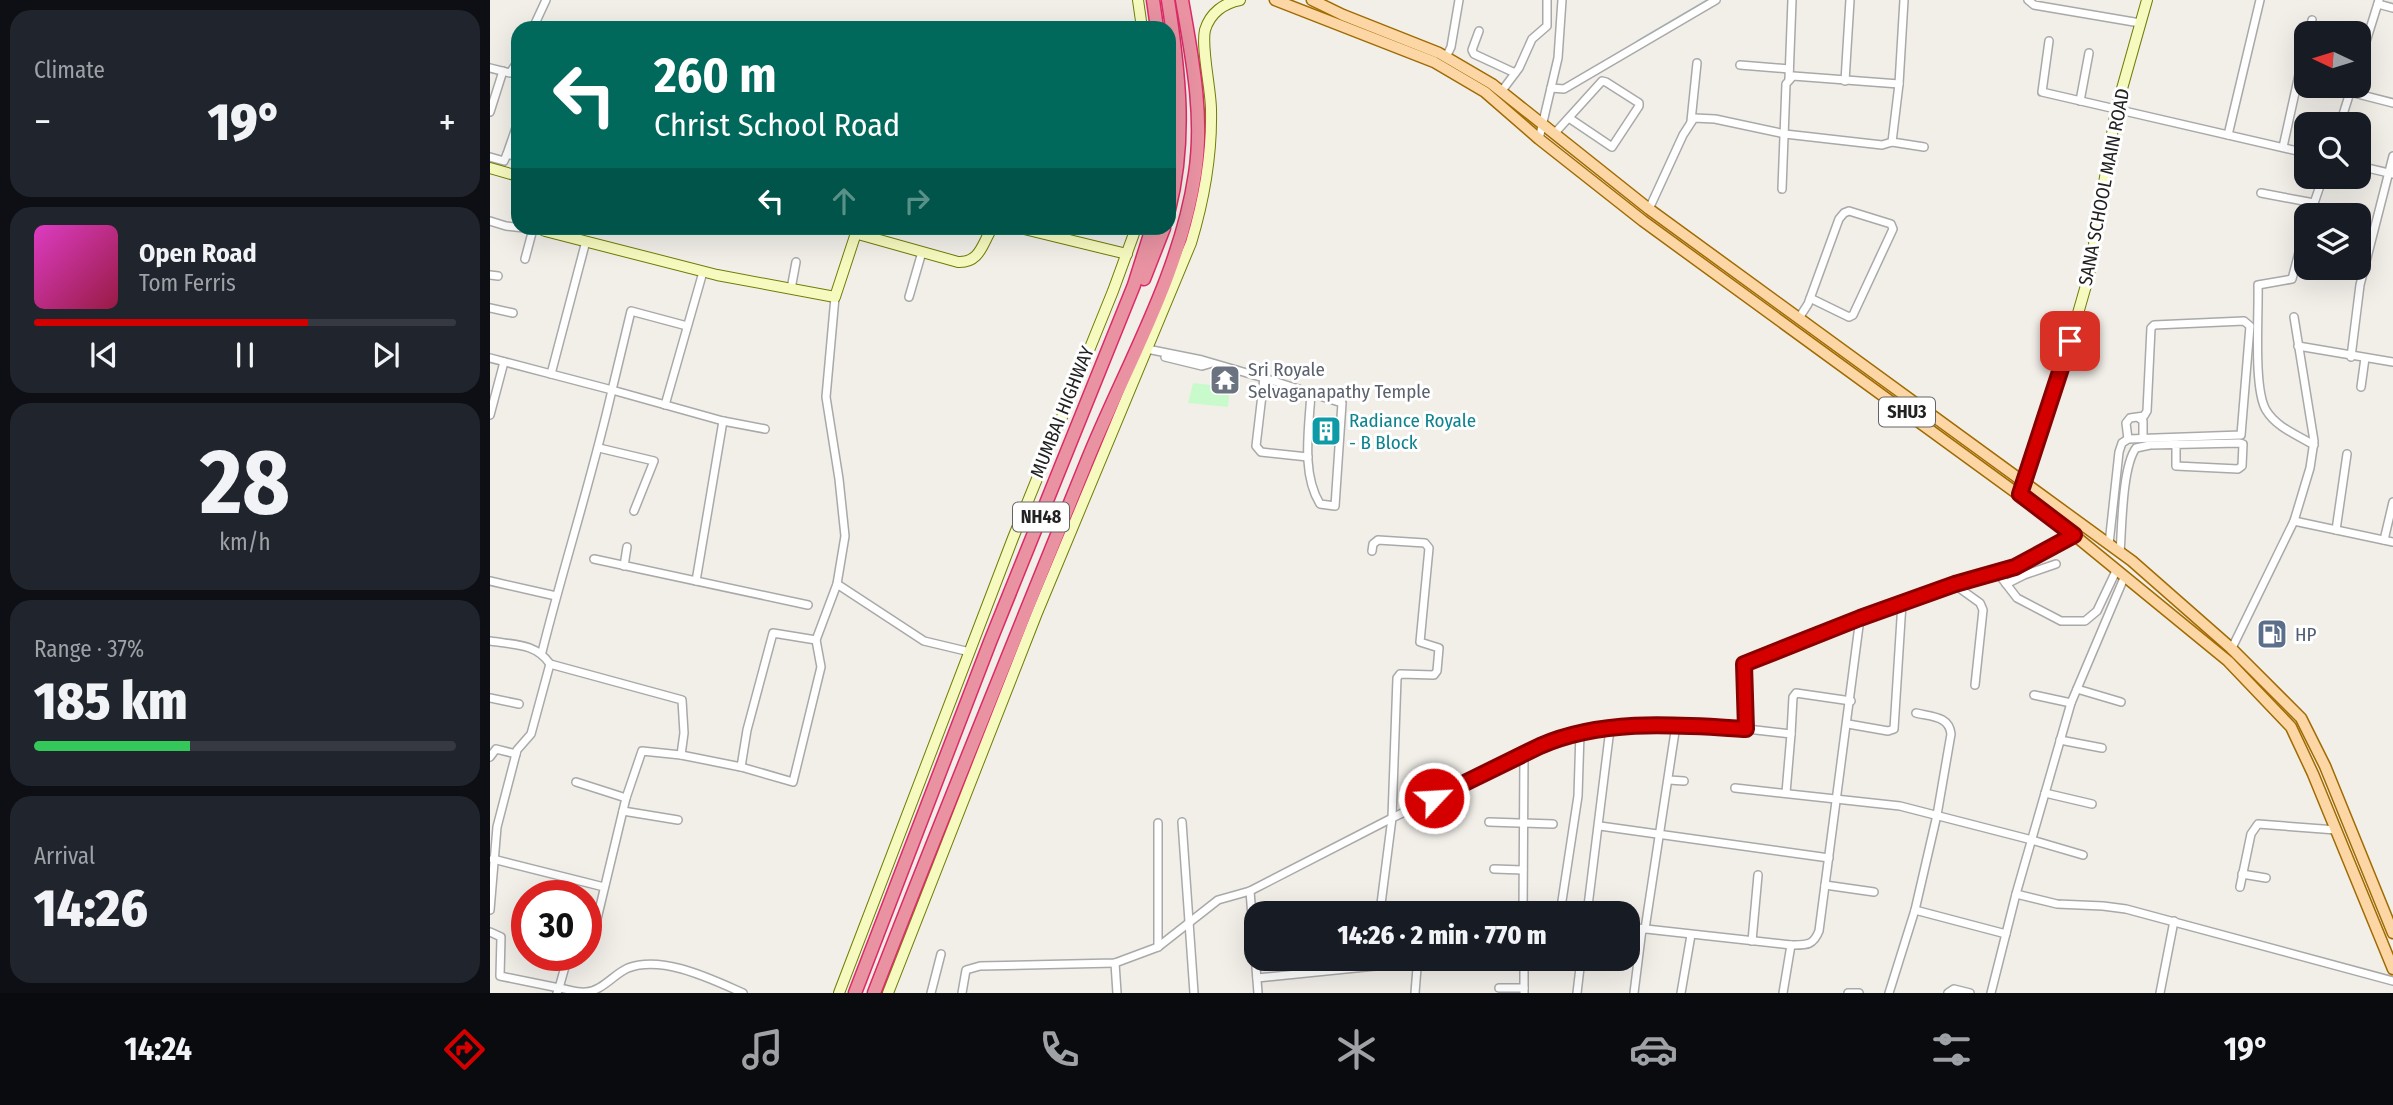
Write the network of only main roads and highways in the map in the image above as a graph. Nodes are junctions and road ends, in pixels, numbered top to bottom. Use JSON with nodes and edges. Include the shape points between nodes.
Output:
{"nodes":[{"id":1,"x":1153,"y":0,"type":"edge"},
{"id":2,"x":1168,"y":0,"type":"edge"},
{"id":3,"x":1182,"y":0,"type":"edge"},
{"id":4,"x":1275,"y":0,"type":"edge"},
{"id":5,"x":1312,"y":0,"type":"edge"},
{"id":6,"x":1156,"y":21,"type":"edge"},
{"id":7,"x":1171,"y":21,"type":"edge"},
{"id":8,"x":1176,"y":53,"type":"edge"},
{"id":9,"x":1176,"y":168,"type":"edge"},
{"id":10,"x":1150,"y":235,"type":"edge"},
{"id":11,"x":1161,"y":235,"type":"edge"},
{"id":12,"x":1105,"y":357,"type":"junction"},
{"id":13,"x":2022,"y":488,"type":"junction"},
{"id":14,"x":2393,"y":933,"type":"edge"},
{"id":15,"x":2393,"y":969,"type":"edge"},
{"id":16,"x":855,"y":993,"type":"edge"},
{"id":17,"x":874,"y":993,"type":"edge"}],
"edges":[{"from":1,"to":6,"type":"highway"},
{"from":2,"to":7,"type":"highway"},
{"from":3,"to":17,"type":"highway","number":"NH48","via":[[1199,127],[1185,225]]},
{"from":4,"to":13,"type":"main road","number":"SHU3","via":[[1434,62],[1485,92],[1643,221]]},
{"from":5,"to":13,"type":"main road","number":"SHU3","via":[[1447,57],[1501,92],[1649,209]]},
{"from":8,"to":9,"type":"highway","via":[[1181,117]]},
{"from":10,"to":12,"type":"highway","name":"MUMBAI HIGHWAY","number":"NH48"},
{"from":11,"to":12,"type":"highway"},
{"from":12,"to":16,"type":"highway","name":"MUMBAI HIGHWAY","number":"NH48","via":[[920,803],[920,821]]},
{"from":13,"to":14,"type":"main road","number":"SHU3","via":[[2120,553],[2231,648],[2301,718]]},
{"from":13,"to":15,"type":"main road","number":"SHU3","via":[[2228,661],[2291,727]]}]}
